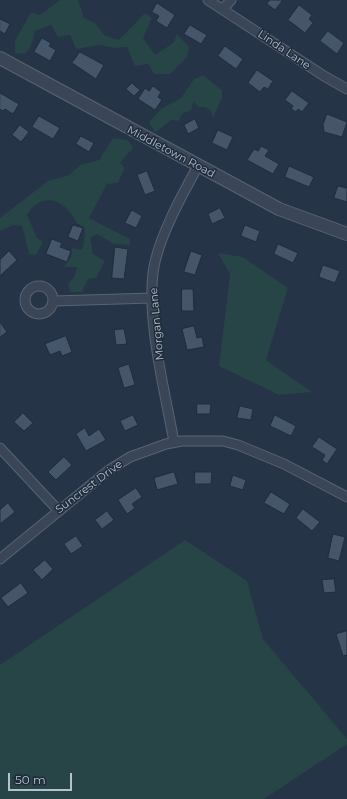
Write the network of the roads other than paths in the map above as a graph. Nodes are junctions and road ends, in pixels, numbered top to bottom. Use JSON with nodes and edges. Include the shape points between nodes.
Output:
{"nodes":[{"id":1,"x":208,"y":0,"type":"edge"},
{"id":2,"x":231,"y":0,"type":"edge"},
{"id":3,"x":223,"y":9,"type":"junction"},
{"id":4,"x":0,"y":58,"type":"edge"},
{"id":5,"x":347,"y":89,"type":"edge"},
{"id":6,"x":198,"y":166,"type":"junction"},
{"id":7,"x":347,"y":234,"type":"edge"},
{"id":8,"x":152,"y":298,"type":"junction"},
{"id":9,"x":54,"y":301,"type":"dead end"},
{"id":10,"x":174,"y":442,"type":"junction"},
{"id":11,"x":0,"y":448,"type":"edge"},
{"id":12,"x":347,"y":497,"type":"edge"},
{"id":13,"x":58,"y":510,"type":"junction"},
{"id":14,"x":0,"y":559,"type":"edge"}],
"edges":[{"from":1,"to":3,"type":"street","name":"Linda Lane"},
{"from":2,"to":3,"type":"street"},
{"from":3,"to":5,"type":"street","name":"Linda Lane"},
{"from":4,"to":6,"type":"street","name":"Middletown Road"},
{"from":6,"to":7,"type":"street","name":"Middletown Road","via":[[280,209]]},
{"from":6,"to":8,"type":"street","name":"Morgan Lane","via":[[156,256]]},
{"from":8,"to":9,"type":"street"},
{"from":8,"to":10,"type":"street","name":"Morgan Lane"},
{"from":10,"to":12,"type":"street","name":"Suncrest Drive","via":[[204,440],[238,445],[284,464]]},
{"from":10,"to":13,"type":"street","name":"Suncrest Drive","via":[[130,457]]},
{"from":11,"to":13,"type":"street"},
{"from":13,"to":14,"type":"street","name":"Suncrest Drive"}]}
